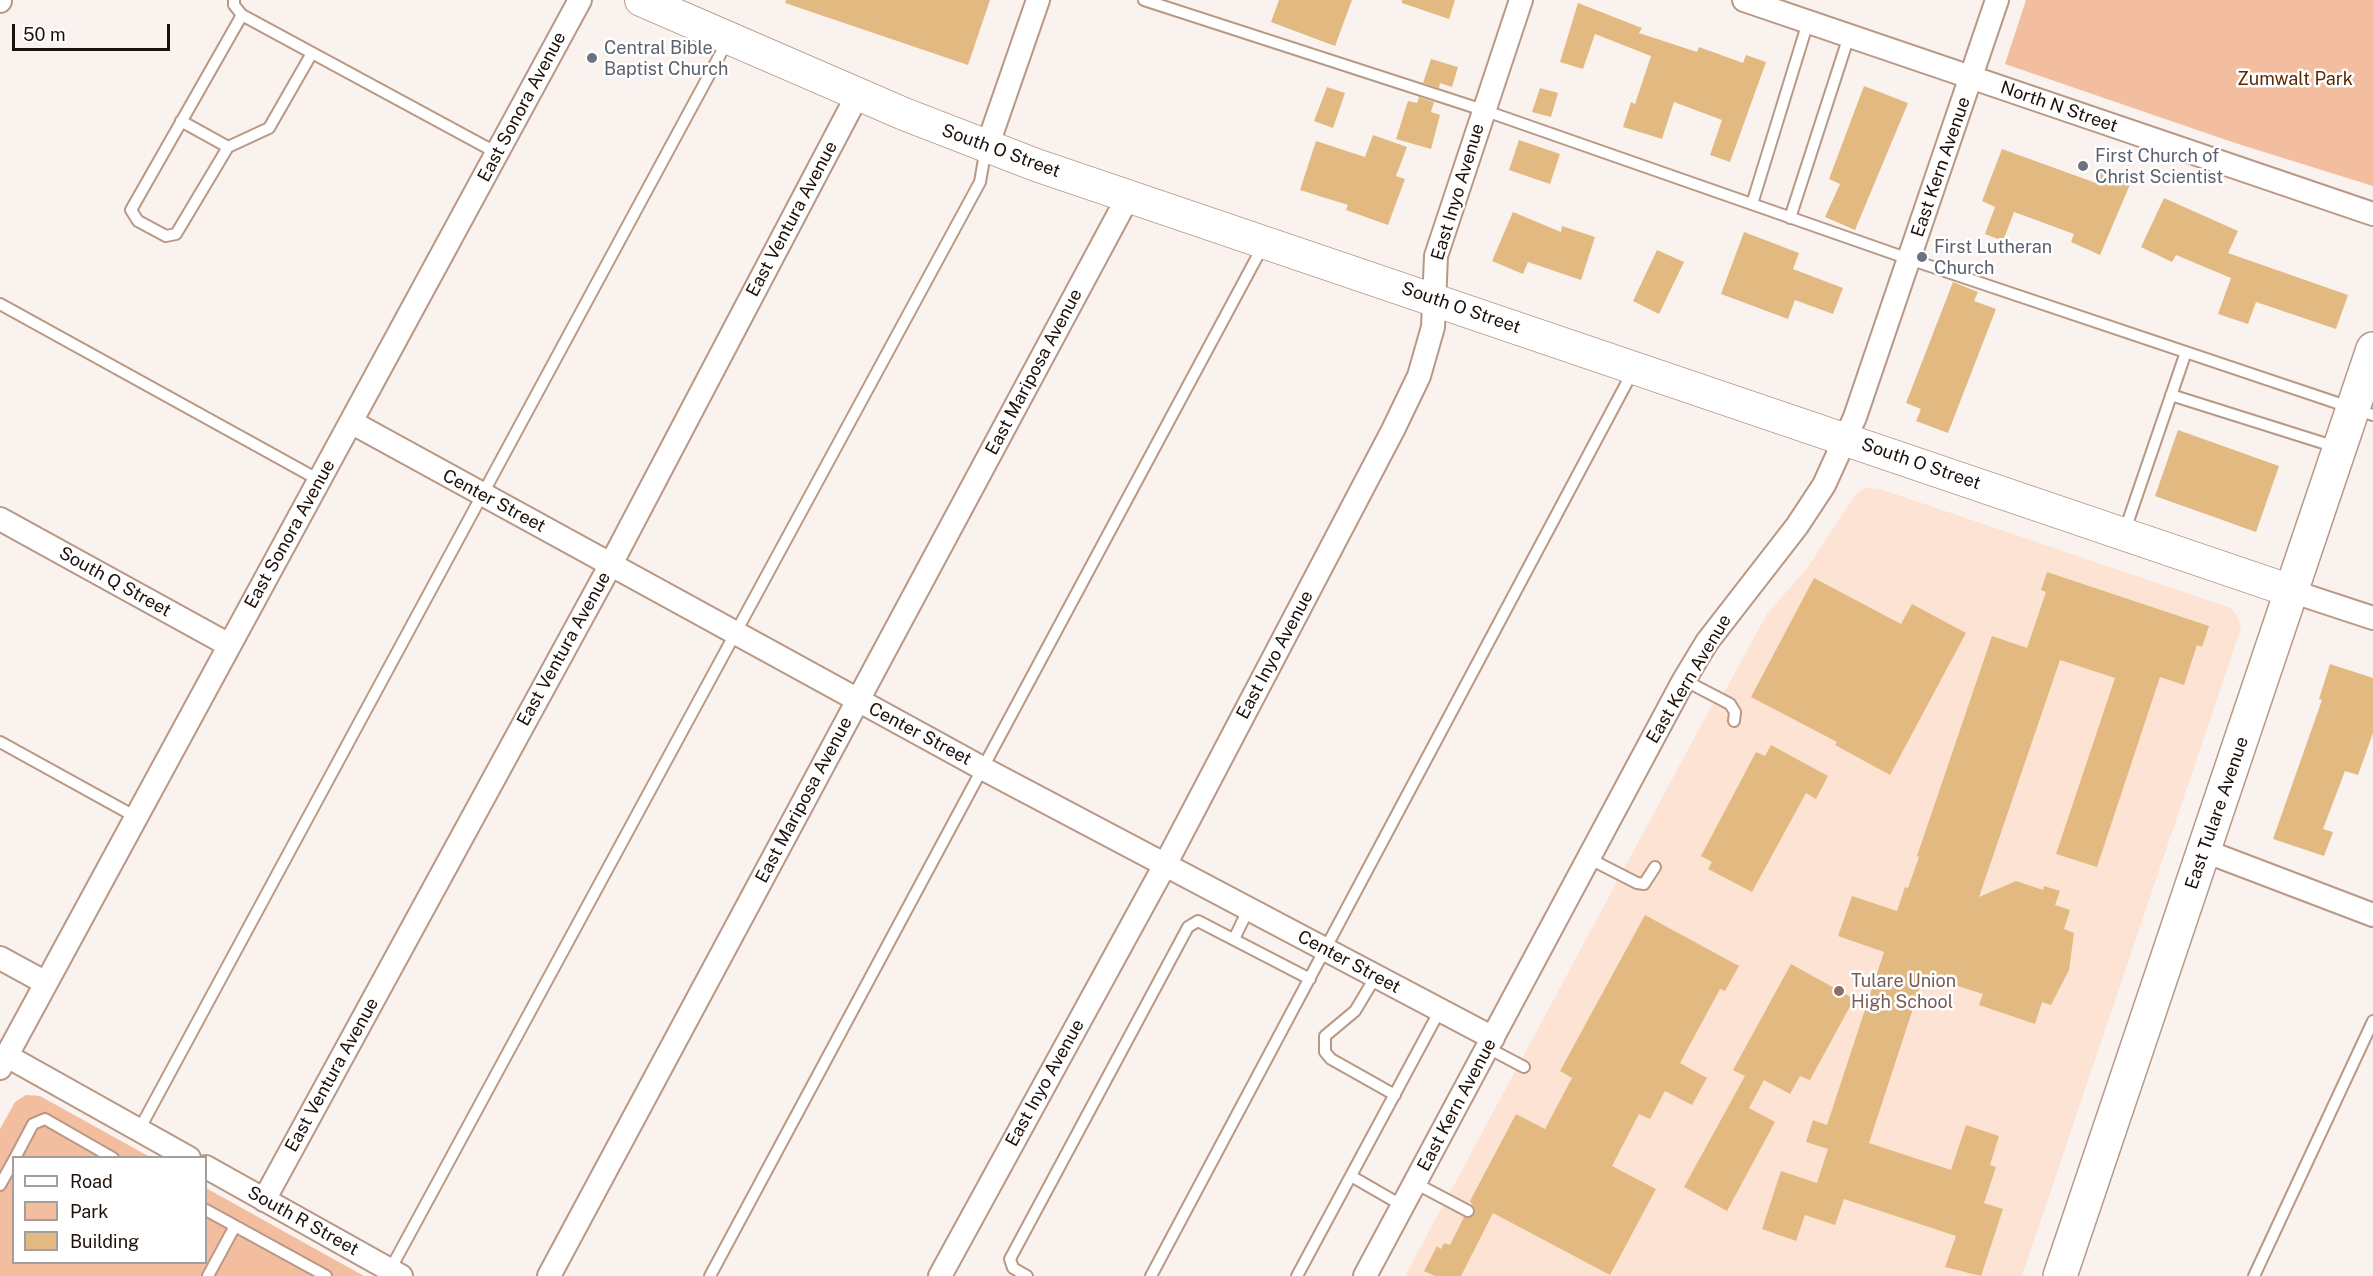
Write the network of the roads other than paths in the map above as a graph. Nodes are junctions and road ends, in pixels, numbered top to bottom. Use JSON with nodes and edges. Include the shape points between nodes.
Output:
{"nodes":[{"id":1,"x":234,"y":0,"type":"edge"},
{"id":2,"x":580,"y":0,"type":"edge"},
{"id":3,"x":641,"y":0,"type":"edge"},
{"id":4,"x":1038,"y":0,"type":"edge"},
{"id":5,"x":1144,"y":0,"type":"edge"},
{"id":6,"x":1521,"y":0,"type":"edge"},
{"id":7,"x":1744,"y":0,"type":"edge"},
{"id":8,"x":1997,"y":0,"type":"edge"},
{"id":9,"x":242,"y":15,"type":"junction"},
{"id":10,"x":1808,"y":22,"type":"junction"},
{"id":11,"x":1849,"y":36,"type":"junction"},
{"id":12,"x":728,"y":40,"type":"junction"},
{"id":13,"x":312,"y":53,"type":"junction"},
{"id":14,"x":1971,"y":78,"type":"junction"},
{"id":15,"x":858,"y":94,"type":"junction"},
{"id":16,"x":1483,"y":110,"type":"junction"},
{"id":17,"x":181,"y":121,"type":"junction"},
{"id":18,"x":228,"y":147,"type":"junction"},
{"id":19,"x":987,"y":147,"type":"junction"},
{"id":20,"x":497,"y":153,"type":"junction"},
{"id":21,"x":1128,"y":197,"type":"junction"},
{"id":22,"x":1752,"y":204,"type":"junction"},
{"id":23,"x":2373,"y":214,"type":"edge"},
{"id":24,"x":1790,"y":218,"type":"junction"},
{"id":25,"x":1265,"y":241,"type":"junction"},
{"id":26,"x":1909,"y":259,"type":"junction"},
{"id":27,"x":1432,"y":298,"type":"junction"},
{"id":28,"x":0,"y":304,"type":"edge"},
{"id":29,"x":2373,"y":349,"type":"edge"},
{"id":30,"x":2186,"y":352,"type":"junction"},
{"id":31,"x":1635,"y":368,"type":"junction"},
{"id":32,"x":2171,"y":395,"type":"junction"},
{"id":33,"x":2363,"y":412,"type":"edge"},
{"id":34,"x":351,"y":422,"type":"junction"},
{"id":35,"x":1846,"y":439,"type":"junction"},
{"id":36,"x":2339,"y":448,"type":"junction"},
{"id":37,"x":319,"y":480,"type":"junction"},
{"id":38,"x":482,"y":495,"type":"junction"},
{"id":39,"x":0,"y":519,"type":"edge"},
{"id":40,"x":2123,"y":533,"type":"junction"},
{"id":41,"x":611,"y":564,"type":"junction"},
{"id":42,"x":2291,"y":591,"type":"junction"},
{"id":43,"x":2372,"y":614,"type":"edge"},
{"id":44,"x":734,"y":632,"type":"junction"},
{"id":45,"x":230,"y":645,"type":"junction"},
{"id":46,"x":1684,"y":680,"type":"junction"},
{"id":47,"x":858,"y":700,"type":"junction"},
{"id":48,"x":1734,"y":721,"type":"dead end"},
{"id":49,"x":0,"y":742,"type":"edge"},
{"id":50,"x":982,"y":768,"type":"junction"},
{"id":51,"x":136,"y":817,"type":"junction"},
{"id":52,"x":2205,"y":851,"type":"junction"},
{"id":53,"x":1588,"y":858,"type":"junction"},
{"id":54,"x":1166,"y":863,"type":"junction"},
{"id":55,"x":1655,"y":867,"type":"dead end"},
{"id":56,"x":1249,"y":908,"type":"junction"},
{"id":57,"x":2373,"y":915,"type":"edge"},
{"id":58,"x":1234,"y":939,"type":"junction"},
{"id":59,"x":1325,"y":949,"type":"junction"},
{"id":60,"x":0,"y":958,"type":"edge"},
{"id":61,"x":1376,"y":976,"type":"junction"},
{"id":62,"x":1310,"y":979,"type":"junction"},
{"id":63,"x":46,"y":983,"type":"junction"},
{"id":64,"x":1440,"y":1010,"type":"junction"},
{"id":65,"x":2373,"y":1021,"type":"edge"},
{"id":66,"x":1491,"y":1043,"type":"junction"},
{"id":67,"x":3,"y":1062,"type":"edge"},
{"id":68,"x":1524,"y":1067,"type":"dead end"},
{"id":69,"x":1395,"y":1095,"type":"junction"},
{"id":70,"x":139,"y":1130,"type":"junction"},
{"id":71,"x":16,"y":1156,"type":"edge"},
{"id":72,"x":110,"y":1156,"type":"edge"},
{"id":73,"x":185,"y":1156,"type":"edge"},
{"id":74,"x":12,"y":1163,"type":"edge"},
{"id":75,"x":207,"y":1168,"type":"edge"},
{"id":76,"x":1351,"y":1176,"type":"junction"},
{"id":77,"x":1415,"y":1183,"type":"junction"},
{"id":78,"x":0,"y":1185,"type":"edge"},
{"id":79,"x":264,"y":1200,"type":"junction"},
{"id":80,"x":1403,"y":1206,"type":"junction"},
{"id":81,"x":207,"y":1211,"type":"edge"},
{"id":82,"x":1468,"y":1211,"type":"dead end"},
{"id":83,"x":235,"y":1226,"type":"junction"},
{"id":84,"x":396,"y":1273,"type":"edge"},
{"id":85,"x":208,"y":1276,"type":"edge"},
{"id":86,"x":326,"y":1276,"type":"edge"},
{"id":87,"x":549,"y":1276,"type":"edge"},
{"id":88,"x":710,"y":1276,"type":"edge"},
{"id":89,"x":940,"y":1276,"type":"edge"},
{"id":90,"x":1027,"y":1276,"type":"edge"},
{"id":91,"x":1151,"y":1276,"type":"edge"},
{"id":92,"x":1297,"y":1276,"type":"edge"},
{"id":93,"x":1365,"y":1276,"type":"edge"},
{"id":94,"x":2060,"y":1276,"type":"edge"},
{"id":95,"x":2254,"y":1276,"type":"edge"}],
"edges":[{"from":1,"to":9,"type":"lane"},
{"from":2,"to":20,"type":"street","name":"East Sonora Avenue"},
{"from":3,"to":12,"type":"main road","name":"South O Street"},
{"from":4,"to":19,"type":"street"},
{"from":5,"to":16,"type":"lane"},
{"from":6,"to":16,"type":"street","name":"East Inyo Avenue"},
{"from":7,"to":10,"type":"street","name":"North N Street"},
{"from":8,"to":14,"type":"street","name":"East Kern Avenue"},
{"from":9,"to":13,"type":"lane"},
{"from":9,"to":17,"type":"lane"},
{"from":10,"to":11,"type":"street","name":"North N Street"},
{"from":10,"to":22,"type":"lane"},
{"from":11,"to":14,"type":"street","name":"North N Street"},
{"from":11,"to":24,"type":"lane"},
{"from":12,"to":15,"type":"main road","name":"South O Street"},
{"from":12,"to":38,"type":"lane"},
{"from":13,"to":18,"type":"lane","via":[[269,128]]},
{"from":13,"to":20,"type":"lane"},
{"from":14,"to":23,"type":"street","name":"North N Street"},
{"from":14,"to":26,"type":"street","name":"East Kern Avenue"},
{"from":15,"to":19,"type":"main road","name":"South O Street"},
{"from":15,"to":41,"type":"street","name":"East Ventura Avenue"},
{"from":16,"to":22,"type":"lane"},
{"from":16,"to":27,"type":"street","name":"East Inyo Avenue","via":[[1436,256]]},
{"from":17,"to":18,"type":"lane"},
{"from":17,"to":18,"type":"lane","via":[[131,210],[138,221],[166,236],[176,234]]},
{"from":19,"to":21,"type":"main road","name":"South O Street"},
{"from":19,"to":44,"type":"lane","via":[[980,182]]},
{"from":20,"to":34,"type":"street","name":"East Sonora Avenue"},
{"from":21,"to":25,"type":"main road","name":"South O Street"},
{"from":21,"to":47,"type":"street","name":"East Mariposa Avenue"},
{"from":22,"to":24,"type":"lane"},
{"from":24,"to":26,"type":"lane"},
{"from":25,"to":27,"type":"main road","name":"South O Street"},
{"from":25,"to":50,"type":"lane"},
{"from":26,"to":30,"type":"lane"},
{"from":26,"to":35,"type":"street","name":"East Kern Avenue"},
{"from":27,"to":31,"type":"main road","name":"South O Street"},
{"from":27,"to":54,"type":"street","name":"East Inyo Avenue","via":[[1433,327],[1419,376]]},
{"from":28,"to":37,"type":"lane"},
{"from":29,"to":33,"type":"main road","name":"East Tulare Avenue"},
{"from":30,"to":32,"type":"lane"},
{"from":30,"to":33,"type":"lane"},
{"from":31,"to":35,"type":"main road","name":"South O Street"},
{"from":31,"to":59,"type":"lane"},
{"from":32,"to":36,"type":"lane"},
{"from":32,"to":40,"type":"lane"},
{"from":33,"to":36,"type":"main road","name":"East Tulare Avenue"},
{"from":34,"to":37,"type":"street","name":"East Sonora Avenue"},
{"from":34,"to":38,"type":"street","name":"Center Street"},
{"from":35,"to":40,"type":"main road","name":"South O Street"},
{"from":35,"to":46,"type":"street","name":"East Kern Avenue","via":[[1824,485],[1797,526],[1732,608]]},
{"from":36,"to":42,"type":"main road","name":"East Tulare Avenue"},
{"from":37,"to":45,"type":"street","name":"East Sonora Avenue"},
{"from":38,"to":41,"type":"street","name":"Center Street"},
{"from":38,"to":70,"type":"lane"},
{"from":39,"to":45,"type":"street","name":"South Q Street"},
{"from":40,"to":42,"type":"main road","name":"South O Street"},
{"from":41,"to":44,"type":"street","name":"Center Street"},
{"from":41,"to":79,"type":"street","name":"East Ventura Avenue"},
{"from":42,"to":43,"type":"street"},
{"from":42,"to":52,"type":"main road","name":"East Tulare Avenue"},
{"from":44,"to":47,"type":"street","name":"Center Street"},
{"from":44,"to":84,"type":"lane"},
{"from":45,"to":51,"type":"street","name":"East Sonora Avenue"},
{"from":46,"to":48,"type":"lane","via":[[1730,704],[1735,712]]},
{"from":46,"to":53,"type":"street","name":"East Kern Avenue"},
{"from":47,"to":50,"type":"street","name":"Center Street"},
{"from":47,"to":87,"type":"street","name":"East Mariposa Avenue"},
{"from":49,"to":51,"type":"lane"},
{"from":50,"to":54,"type":"street","name":"Center Street"},
{"from":50,"to":88,"type":"lane"},
{"from":51,"to":63,"type":"street","name":"East Sonora Avenue"},
{"from":52,"to":57,"type":"street"},
{"from":52,"to":94,"type":"main road","name":"East Tulare Avenue"},
{"from":53,"to":55,"type":"lane","via":[[1644,884]]},
{"from":53,"to":66,"type":"street","name":"East Kern Avenue"},
{"from":54,"to":56,"type":"street","name":"Center Street"},
{"from":54,"to":89,"type":"street","name":"East Inyo Avenue"},
{"from":56,"to":58,"type":"lane"},
{"from":56,"to":59,"type":"street","name":"Center Street"},
{"from":58,"to":62,"type":"lane"},
{"from":58,"to":90,"type":"lane","via":[[1198,921],[1188,927],[1010,1259],[1013,1268]]},
{"from":59,"to":61,"type":"street","name":"Center Street"},
{"from":59,"to":62,"type":"lane"},
{"from":60,"to":63,"type":"street"},
{"from":61,"to":64,"type":"street","name":"Center Street"},
{"from":61,"to":69,"type":"lane","via":[[1355,1011],[1325,1036],[1324,1052]]},
{"from":62,"to":91,"type":"lane"},
{"from":63,"to":67,"type":"street","name":"East Sonora Avenue"},
{"from":64,"to":66,"type":"street","name":"Center Street"},
{"from":64,"to":69,"type":"lane"},
{"from":65,"to":95,"type":"lane"},
{"from":66,"to":68,"type":"lane"},
{"from":66,"to":77,"type":"street","name":"East Kern Avenue"},
{"from":67,"to":70,"type":"street"},
{"from":69,"to":76,"type":"lane"},
{"from":70,"to":73,"type":"street"},
{"from":71,"to":72,"type":"lane","via":[[33,1125],[45,1119]]},
{"from":74,"to":78,"type":"lane"},
{"from":75,"to":79,"type":"street","name":"South R Street"},
{"from":76,"to":80,"type":"lane"},
{"from":76,"to":92,"type":"lane"},
{"from":77,"to":80,"type":"street","name":"East Kern Avenue"},
{"from":77,"to":82,"type":"lane"},
{"from":79,"to":84,"type":"street","name":"South R Street"},
{"from":80,"to":93,"type":"street","name":"East Kern Avenue"},
{"from":81,"to":83,"type":"lane"},
{"from":83,"to":85,"type":"lane"},
{"from":83,"to":86,"type":"lane"}]}
